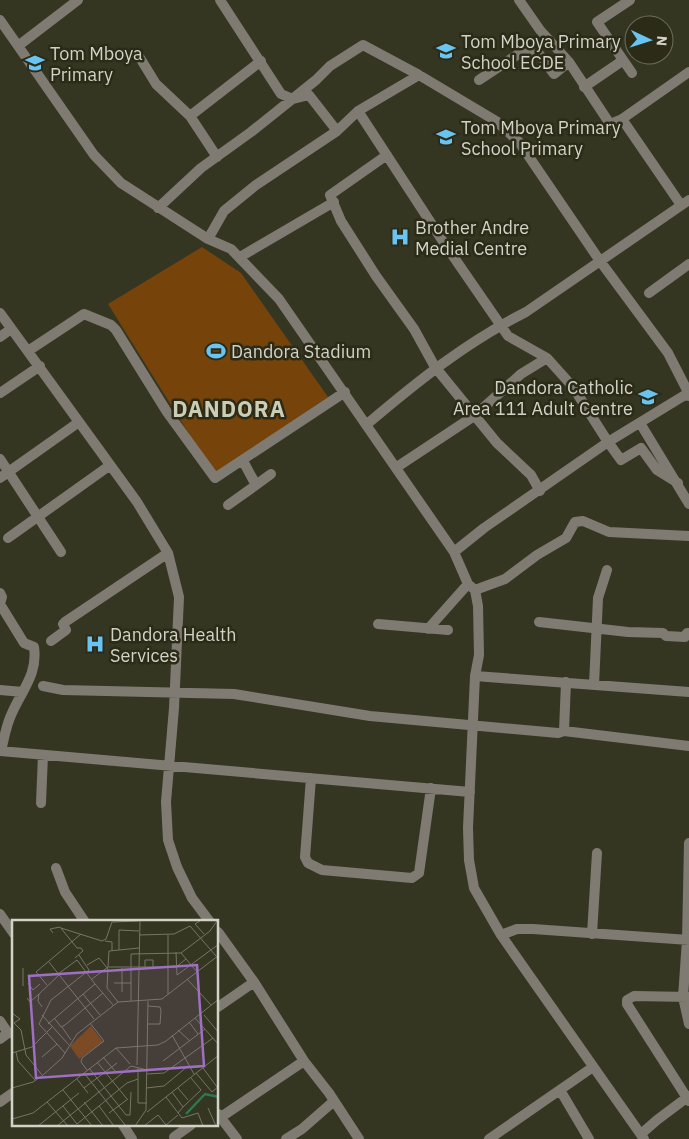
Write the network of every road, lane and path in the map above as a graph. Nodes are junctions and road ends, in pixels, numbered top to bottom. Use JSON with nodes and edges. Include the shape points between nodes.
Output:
{"nodes":[{"id":1,"x":78,"y":0,"type":"edge"},
{"id":2,"x":220,"y":0,"type":"edge"},
{"id":3,"x":519,"y":0,"type":"edge"},
{"id":4,"x":630,"y":0,"type":"edge"},
{"id":5,"x":0,"y":20,"type":"edge"},
{"id":6,"x":18,"y":46,"type":"junction"},
{"id":7,"x":137,"y":53,"type":"dead end"},
{"id":8,"x":261,"y":61,"type":"junction"},
{"id":9,"x":622,"y":61,"type":"junction"},
{"id":10,"x":569,"y":62,"type":"junction"},
{"id":11,"x":689,"y":72,"type":"edge"},
{"id":12,"x":632,"y":73,"type":"dead end"},
{"id":13,"x":420,"y":75,"type":"junction"},
{"id":14,"x":479,"y":80,"type":"dead end"},
{"id":15,"x":584,"y":87,"type":"junction"},
{"id":16,"x":293,"y":99,"type":"junction"},
{"id":17,"x":358,"y":111,"type":"junction"},
{"id":18,"x":190,"y":116,"type":"junction"},
{"id":19,"x":622,"y":119,"type":"junction"},
{"id":20,"x":337,"y":131,"type":"junction"},
{"id":21,"x":386,"y":155,"type":"junction"},
{"id":22,"x":218,"y":157,"type":"junction"},
{"id":23,"x":334,"y":202,"type":"junction"},
{"id":24,"x":685,"y":202,"type":"edge"},
{"id":25,"x":158,"y":208,"type":"junction"},
{"id":26,"x":208,"y":239,"type":"junction"},
{"id":27,"x":240,"y":257,"type":"junction"},
{"id":28,"x":600,"y":261,"type":"junction"},
{"id":29,"x":689,"y":264,"type":"edge"},
{"id":30,"x":649,"y":293,"type":"dead end"},
{"id":31,"x":0,"y":312,"type":"edge"},
{"id":32,"x":501,"y":325,"type":"junction"},
{"id":33,"x":12,"y":329,"type":"junction"},
{"id":34,"x":0,"y":337,"type":"edge"},
{"id":35,"x":28,"y":351,"type":"junction"},
{"id":36,"x":547,"y":358,"type":"junction"},
{"id":37,"x":40,"y":366,"type":"junction"},
{"id":38,"x":435,"y":367,"type":"junction"},
{"id":39,"x":345,"y":392,"type":"junction"},
{"id":40,"x":0,"y":393,"type":"edge"},
{"id":41,"x":689,"y":395,"type":"edge"},
{"id":42,"x":474,"y":416,"type":"junction"},
{"id":43,"x":79,"y":422,"type":"junction"},
{"id":44,"x":640,"y":423,"type":"junction"},
{"id":45,"x":366,"y":425,"type":"junction"},
{"id":46,"x":608,"y":442,"type":"junction"},
{"id":47,"x":0,"y":459,"type":"edge"},
{"id":48,"x":243,"y":461,"type":"junction"},
{"id":49,"x":109,"y":466,"type":"junction"},
{"id":50,"x":397,"y":466,"type":"junction"},
{"id":51,"x":271,"y":474,"type":"dead end"},
{"id":52,"x":4,"y":475,"type":"edge"},
{"id":53,"x":678,"y":483,"type":"junction"},
{"id":54,"x":256,"y":485,"type":"junction"},
{"id":55,"x":540,"y":491,"type":"junction"},
{"id":56,"x":689,"y":504,"type":"edge"},
{"id":57,"x":228,"y":505,"type":"dead end"},
{"id":58,"x":39,"y":517,"type":"junction"},
{"id":59,"x":689,"y":536,"type":"edge"},
{"id":60,"x":8,"y":538,"type":"dead end"},
{"id":61,"x":61,"y":552,"type":"dead end"},
{"id":62,"x":454,"y":552,"type":"junction"},
{"id":63,"x":168,"y":553,"type":"junction"},
{"id":64,"x":607,"y":570,"type":"dead end"},
{"id":65,"x":471,"y":587,"type":"junction"},
{"id":66,"x":0,"y":593,"type":"edge"},
{"id":67,"x":539,"y":622,"type":"dead end"},
{"id":68,"x":378,"y":624,"type":"dead end"},
{"id":69,"x":428,"y":628,"type":"junction"},
{"id":70,"x":598,"y":628,"type":"junction"},
{"id":71,"x":448,"y":630,"type":"dead end"},
{"id":72,"x":689,"y":633,"type":"edge"},
{"id":73,"x":51,"y":641,"type":"dead end"},
{"id":74,"x":475,"y":676,"type":"junction"},
{"id":75,"x":566,"y":682,"type":"junction"},
{"id":76,"x":594,"y":685,"type":"junction"},
{"id":77,"x":43,"y":686,"type":"dead end"},
{"id":78,"x":0,"y":690,"type":"edge"},
{"id":79,"x":23,"y":692,"type":"junction"},
{"id":80,"x":689,"y":692,"type":"edge"},
{"id":81,"x":175,"y":694,"type":"junction"},
{"id":82,"x":474,"y":726,"type":"junction"},
{"id":83,"x":564,"y":731,"type":"junction"},
{"id":84,"x":689,"y":746,"type":"edge"},
{"id":85,"x":1,"y":751,"type":"edge"},
{"id":86,"x":43,"y":755,"type":"junction"},
{"id":87,"x":169,"y":766,"type":"junction"},
{"id":88,"x":311,"y":778,"type":"junction"},
{"id":89,"x":431,"y":788,"type":"junction"},
{"id":90,"x":470,"y":792,"type":"junction"},
{"id":91,"x":40,"y":803,"type":"dead end"},
{"id":92,"x":689,"y":844,"type":"edge"},
{"id":93,"x":598,"y":853,"type":"dead end"},
{"id":94,"x":56,"y":868,"type":"dead end"},
{"id":95,"x":0,"y":914,"type":"edge"},
{"id":96,"x":84,"y":920,"type":"edge"},
{"id":97,"x":208,"y":920,"type":"edge"},
{"id":98,"x":12,"y":931,"type":"edge"},
{"id":99,"x":592,"y":934,"type":"junction"},
{"id":100,"x":501,"y":935,"type":"junction"},
{"id":101,"x":220,"y":939,"type":"edge"},
{"id":102,"x":688,"y":940,"type":"edge"},
{"id":103,"x":254,"y":982,"type":"junction"},
{"id":104,"x":686,"y":997,"type":"edge"},
{"id":105,"x":219,"y":1006,"type":"edge"},
{"id":106,"x":0,"y":1021,"type":"edge"},
{"id":107,"x":689,"y":1024,"type":"edge"},
{"id":108,"x":7,"y":1035,"type":"edge"},
{"id":109,"x":304,"y":1061,"type":"junction"},
{"id":110,"x":593,"y":1067,"type":"junction"},
{"id":111,"x":560,"y":1090,"type":"junction"},
{"id":112,"x":12,"y":1093,"type":"edge"},
{"id":113,"x":688,"y":1098,"type":"edge"},
{"id":114,"x":334,"y":1101,"type":"junction"},
{"id":115,"x":0,"y":1102,"type":"edge"},
{"id":116,"x":219,"y":1115,"type":"edge"},
{"id":117,"x":124,"y":1126,"type":"edge"},
{"id":118,"x":190,"y":1126,"type":"edge"},
{"id":119,"x":174,"y":1137,"type":"dead end"},
{"id":120,"x":642,"y":1137,"type":"edge"},
{"id":121,"x":132,"y":1139,"type":"edge"},
{"id":122,"x":237,"y":1139,"type":"edge"},
{"id":123,"x":286,"y":1139,"type":"edge"},
{"id":124,"x":359,"y":1139,"type":"edge"},
{"id":125,"x":489,"y":1139,"type":"edge"},
{"id":126,"x":589,"y":1139,"type":"edge"}],
"edges":[{"from":1,"to":6,"type":"street"},
{"from":2,"to":8,"type":"street"},
{"from":3,"to":10,"type":"street"},
{"from":4,"to":9,"type":"street","via":[[597,22]]},
{"from":5,"to":6,"type":"street"},
{"from":6,"to":25,"type":"street","via":[[94,155],[121,184]]},
{"from":7,"to":18,"type":"street","via":[[156,84]]},
{"from":8,"to":16,"type":"street","via":[[281,94]]},
{"from":8,"to":18,"type":"street"},
{"from":9,"to":12,"type":"street"},
{"from":9,"to":15,"type":"street"},
{"from":10,"to":14,"type":"street","via":[[554,74],[539,54],[520,53]]},
{"from":10,"to":15,"type":"street"},
{"from":11,"to":19,"type":"street"},
{"from":13,"to":16,"type":"street","via":[[363,45],[330,66]]},
{"from":13,"to":17,"type":"street"},
{"from":13,"to":28,"type":"street","via":[[496,121],[519,142]]},
{"from":15,"to":19,"type":"street","via":[[610,124]]},
{"from":16,"to":20,"type":"street","via":[[309,95]]},
{"from":16,"to":22,"type":"street"},
{"from":17,"to":20,"type":"street"},
{"from":17,"to":21,"type":"street"},
{"from":18,"to":22,"type":"street"},
{"from":19,"to":24,"type":"street"},
{"from":20,"to":26,"type":"street","via":[[256,185],[224,211]]},
{"from":21,"to":23,"type":"street","via":[[330,195]]},
{"from":21,"to":32,"type":"street"},
{"from":22,"to":25,"type":"street","via":[[201,168]]},
{"from":23,"to":27,"type":"street"},
{"from":23,"to":38,"type":"street","via":[[341,221],[414,329]]},
{"from":24,"to":28,"type":"street"},
{"from":25,"to":26,"type":"street"},
{"from":26,"to":27,"type":"street","via":[[231,249]]},
{"from":27,"to":39,"type":"street","via":[[279,299]]},
{"from":28,"to":32,"type":"street","via":[[526,312]]},
{"from":28,"to":41,"type":"street","via":[[668,353]]},
{"from":29,"to":30,"type":"street"},
{"from":31,"to":33,"type":"street"},
{"from":32,"to":36,"type":"street","via":[[508,336]]},
{"from":32,"to":38,"type":"street"},
{"from":33,"to":34,"type":"street"},
{"from":33,"to":35,"type":"street"},
{"from":35,"to":37,"type":"street"},
{"from":35,"to":48,"type":"street","via":[[84,314],[111,324],[214,478]]},
{"from":36,"to":42,"type":"street","via":[[521,374]]},
{"from":36,"to":46,"type":"street","via":[[573,387]]},
{"from":37,"to":40,"type":"street"},
{"from":37,"to":43,"type":"street"},
{"from":38,"to":42,"type":"street"},
{"from":38,"to":45,"type":"street"},
{"from":39,"to":45,"type":"street"},
{"from":39,"to":48,"type":"street"},
{"from":41,"to":44,"type":"street"},
{"from":42,"to":50,"type":"street"},
{"from":42,"to":55,"type":"street","via":[[497,443],[531,474]]},
{"from":43,"to":49,"type":"street"},
{"from":43,"to":52,"type":"street"},
{"from":44,"to":46,"type":"street"},
{"from":44,"to":53,"type":"street"},
{"from":45,"to":50,"type":"street"},
{"from":46,"to":53,"type":"street","via":[[621,460],[641,448],[656,470]]},
{"from":46,"to":55,"type":"street"},
{"from":47,"to":52,"type":"street"},
{"from":48,"to":54,"type":"street"},
{"from":49,"to":58,"type":"street"},
{"from":49,"to":63,"type":"street","via":[[137,502]]},
{"from":50,"to":62,"type":"street"},
{"from":51,"to":54,"type":"street"},
{"from":52,"to":58,"type":"street"},
{"from":53,"to":56,"type":"street"},
{"from":54,"to":57,"type":"street"},
{"from":55,"to":62,"type":"street"},
{"from":58,"to":60,"type":"street"},
{"from":58,"to":61,"type":"street"},
{"from":59,"to":65,"type":"street","via":[[609,532],[582,521],[575,522],[566,538],[537,554],[505,579]]},
{"from":62,"to":65,"type":"street"},
{"from":63,"to":73,"type":"street","via":[[65,622],[66,630]]},
{"from":63,"to":81,"type":"street","via":[[179,597]]},
{"from":64,"to":70,"type":"street","via":[[598,598]]},
{"from":65,"to":69,"type":"street"},
{"from":65,"to":74,"type":"street","via":[[478,606],[479,655]]},
{"from":66,"to":79,"type":"street","via":[[0,604],[24,643],[34,648],[36,661]]},
{"from":67,"to":70,"type":"street"},
{"from":68,"to":69,"type":"street"},
{"from":69,"to":71,"type":"street"},
{"from":70,"to":72,"type":"street","via":[[663,633],[666,636],[685,637]]},
{"from":70,"to":76,"type":"street"},
{"from":74,"to":75,"type":"street"},
{"from":74,"to":82,"type":"street"},
{"from":75,"to":76,"type":"street"},
{"from":75,"to":83,"type":"street"},
{"from":76,"to":80,"type":"street"},
{"from":77,"to":81,"type":"street","via":[[63,690]]},
{"from":78,"to":79,"type":"street"},
{"from":79,"to":85,"type":"street","via":[[11,714]]},
{"from":81,"to":82,"type":"street","via":[[234,694],[370,716]]},
{"from":81,"to":87,"type":"street"},
{"from":82,"to":83,"type":"street"},
{"from":82,"to":90,"type":"street"},
{"from":83,"to":84,"type":"street"},
{"from":85,"to":86,"type":"street"},
{"from":86,"to":87,"type":"street"},
{"from":86,"to":91,"type":"street"},
{"from":87,"to":88,"type":"street"},
{"from":87,"to":97,"type":"street","via":[[166,802],[168,840],[192,898]]},
{"from":88,"to":89,"type":"street"},
{"from":88,"to":89,"type":"street","via":[[308,863],[322,870],[387,876],[412,878],[419,874]]},
{"from":89,"to":90,"type":"street"},
{"from":90,"to":100,"type":"street","via":[[469,860],[474,888]]},
{"from":92,"to":102,"type":"street"},
{"from":93,"to":99,"type":"street"},
{"from":94,"to":96,"type":"street","via":[[65,892]]},
{"from":95,"to":98,"type":"street"},
{"from":99,"to":100,"type":"street","via":[[517,929]]},
{"from":99,"to":102,"type":"street"},
{"from":100,"to":110,"type":"street"},
{"from":101,"to":103,"type":"street"},
{"from":102,"to":104,"type":"street"},
{"from":103,"to":105,"type":"street"},
{"from":103,"to":109,"type":"street"},
{"from":104,"to":107,"type":"street"},
{"from":104,"to":113,"type":"street","via":[[634,996],[627,1004]]},
{"from":106,"to":108,"type":"street"},
{"from":109,"to":114,"type":"street"},
{"from":109,"to":116,"type":"street"},
{"from":110,"to":111,"type":"street"},
{"from":110,"to":120,"type":"street"},
{"from":111,"to":125,"type":"street"},
{"from":111,"to":126,"type":"street"},
{"from":112,"to":115,"type":"street"},
{"from":113,"to":120,"type":"street","via":[[656,1120]]},
{"from":114,"to":123,"type":"street"},
{"from":114,"to":124,"type":"street"},
{"from":116,"to":122,"type":"street"},
{"from":117,"to":121,"type":"street"},
{"from":118,"to":119,"type":"street"}]}
